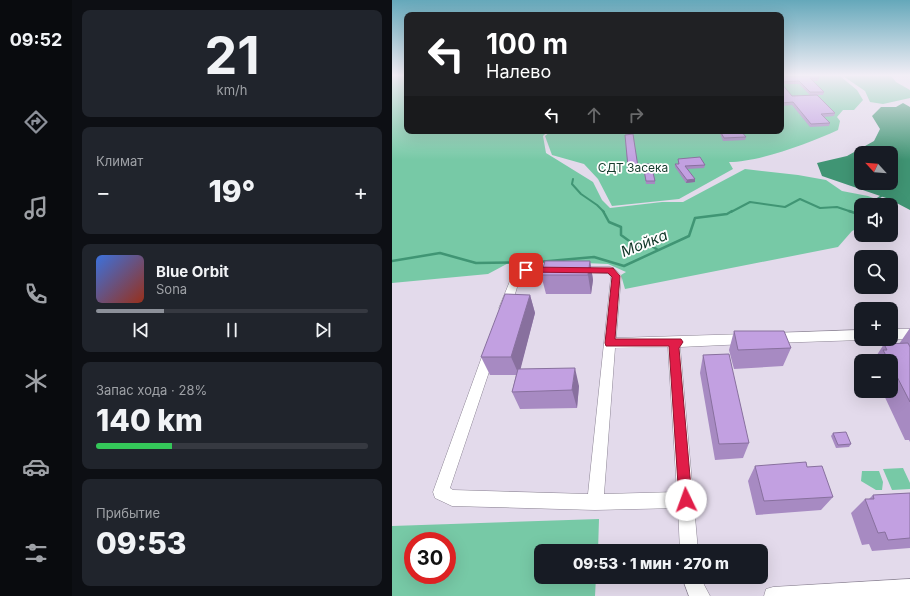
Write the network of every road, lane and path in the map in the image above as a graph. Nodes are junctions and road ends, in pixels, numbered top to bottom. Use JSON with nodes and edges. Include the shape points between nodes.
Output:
{"nodes":[{"id":1,"x":501,"y":320,"type":"edge"},
{"id":2,"x":898,"y":334,"type":"edge"},
{"id":3,"x":910,"y":334,"type":"edge"},
{"id":4,"x":496,"y":335,"type":"edge"},
{"id":5,"x":854,"y":335,"type":"edge"},
{"id":6,"x":678,"y":342,"type":"junction"},
{"id":7,"x":610,"y":343,"type":"junction"},
{"id":8,"x":686,"y":500,"type":"junction"},
{"id":9,"x":595,"y":502,"type":"junction"},
{"id":10,"x":689,"y":544,"type":"edge"},
{"id":11,"x":693,"y":584,"type":"edge"},
{"id":12,"x":910,"y":588,"type":"edge"},
{"id":13,"x":701,"y":596,"type":"edge"},
{"id":14,"x":773,"y":596,"type":"edge"}],
"edges":[{"from":1,"to":7,"type":"street","via":[[517,276],[526,270],[610,270],[616,276]]},
{"from":2,"to":3,"type":"street"},
{"from":4,"to":9,"type":"street","via":[[441,492],[452,498]]},
{"from":5,"to":6,"type":"street"},
{"from":6,"to":7,"type":"street"},
{"from":6,"to":8,"type":"street","via":[[674,348]]},
{"from":7,"to":9,"type":"street"},
{"from":8,"to":9,"type":"street"},
{"from":8,"to":10,"type":"street"},
{"from":11,"to":13,"type":"street"},
{"from":12,"to":14,"type":"street"}]}
